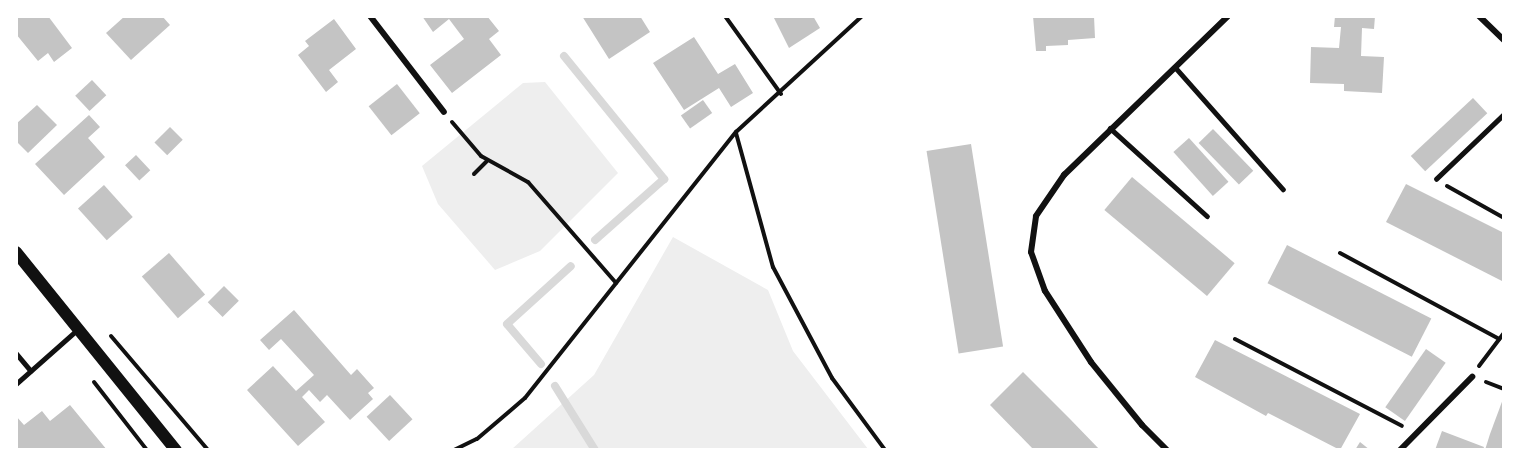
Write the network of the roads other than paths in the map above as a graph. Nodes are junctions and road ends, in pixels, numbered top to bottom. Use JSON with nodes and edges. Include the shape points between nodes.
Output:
{"nodes":[{"id":1,"x":370,"y":16,"type":"edge"},
{"id":2,"x":1228,"y":16,"type":"edge"},
{"id":3,"x":1479,"y":16,"type":"edge"},
{"id":4,"x":1503,"y":40,"type":"edge"},
{"id":5,"x":1175,"y":67,"type":"junction"},
{"id":6,"x":444,"y":112,"type":"road end"},
{"id":7,"x":1503,"y":114,"type":"edge"},
{"id":8,"x":1110,"y":128,"type":"junction"},
{"id":9,"x":1436,"y":179,"type":"road end"},
{"id":10,"x":1282,"y":189,"type":"dead end"},
{"id":11,"x":1207,"y":216,"type":"dead end"},
{"id":12,"x":16,"y":252,"type":"edge"},
{"id":13,"x":79,"y":328,"type":"junction"},
{"id":14,"x":16,"y":353,"type":"edge"},
{"id":15,"x":31,"y":371,"type":"junction"},
{"id":16,"x":1472,"y":377,"type":"road end"},
{"id":17,"x":16,"y":384,"type":"edge"},
{"id":18,"x":176,"y":450,"type":"edge"},
{"id":19,"x":1167,"y":450,"type":"edge"},
{"id":20,"x":1400,"y":450,"type":"edge"}],
"edges":[{"from":1,"to":6,"type":"street"},
{"from":2,"to":5,"type":"street"},
{"from":3,"to":4,"type":"street"},
{"from":5,"to":8,"type":"street"},
{"from":5,"to":10,"type":"lane"},
{"from":7,"to":9,"type":"lane"},
{"from":8,"to":11,"type":"lane"},
{"from":8,"to":19,"type":"street","via":[[1064,175],[1036,216],[1031,252],[1045,291],[1090,362]]},
{"from":12,"to":13,"type":"main road"},
{"from":13,"to":15,"type":"lane"},
{"from":13,"to":18,"type":"main road"},
{"from":14,"to":15,"type":"lane"},
{"from":15,"to":17,"type":"lane"},
{"from":16,"to":20,"type":"street"}]}
